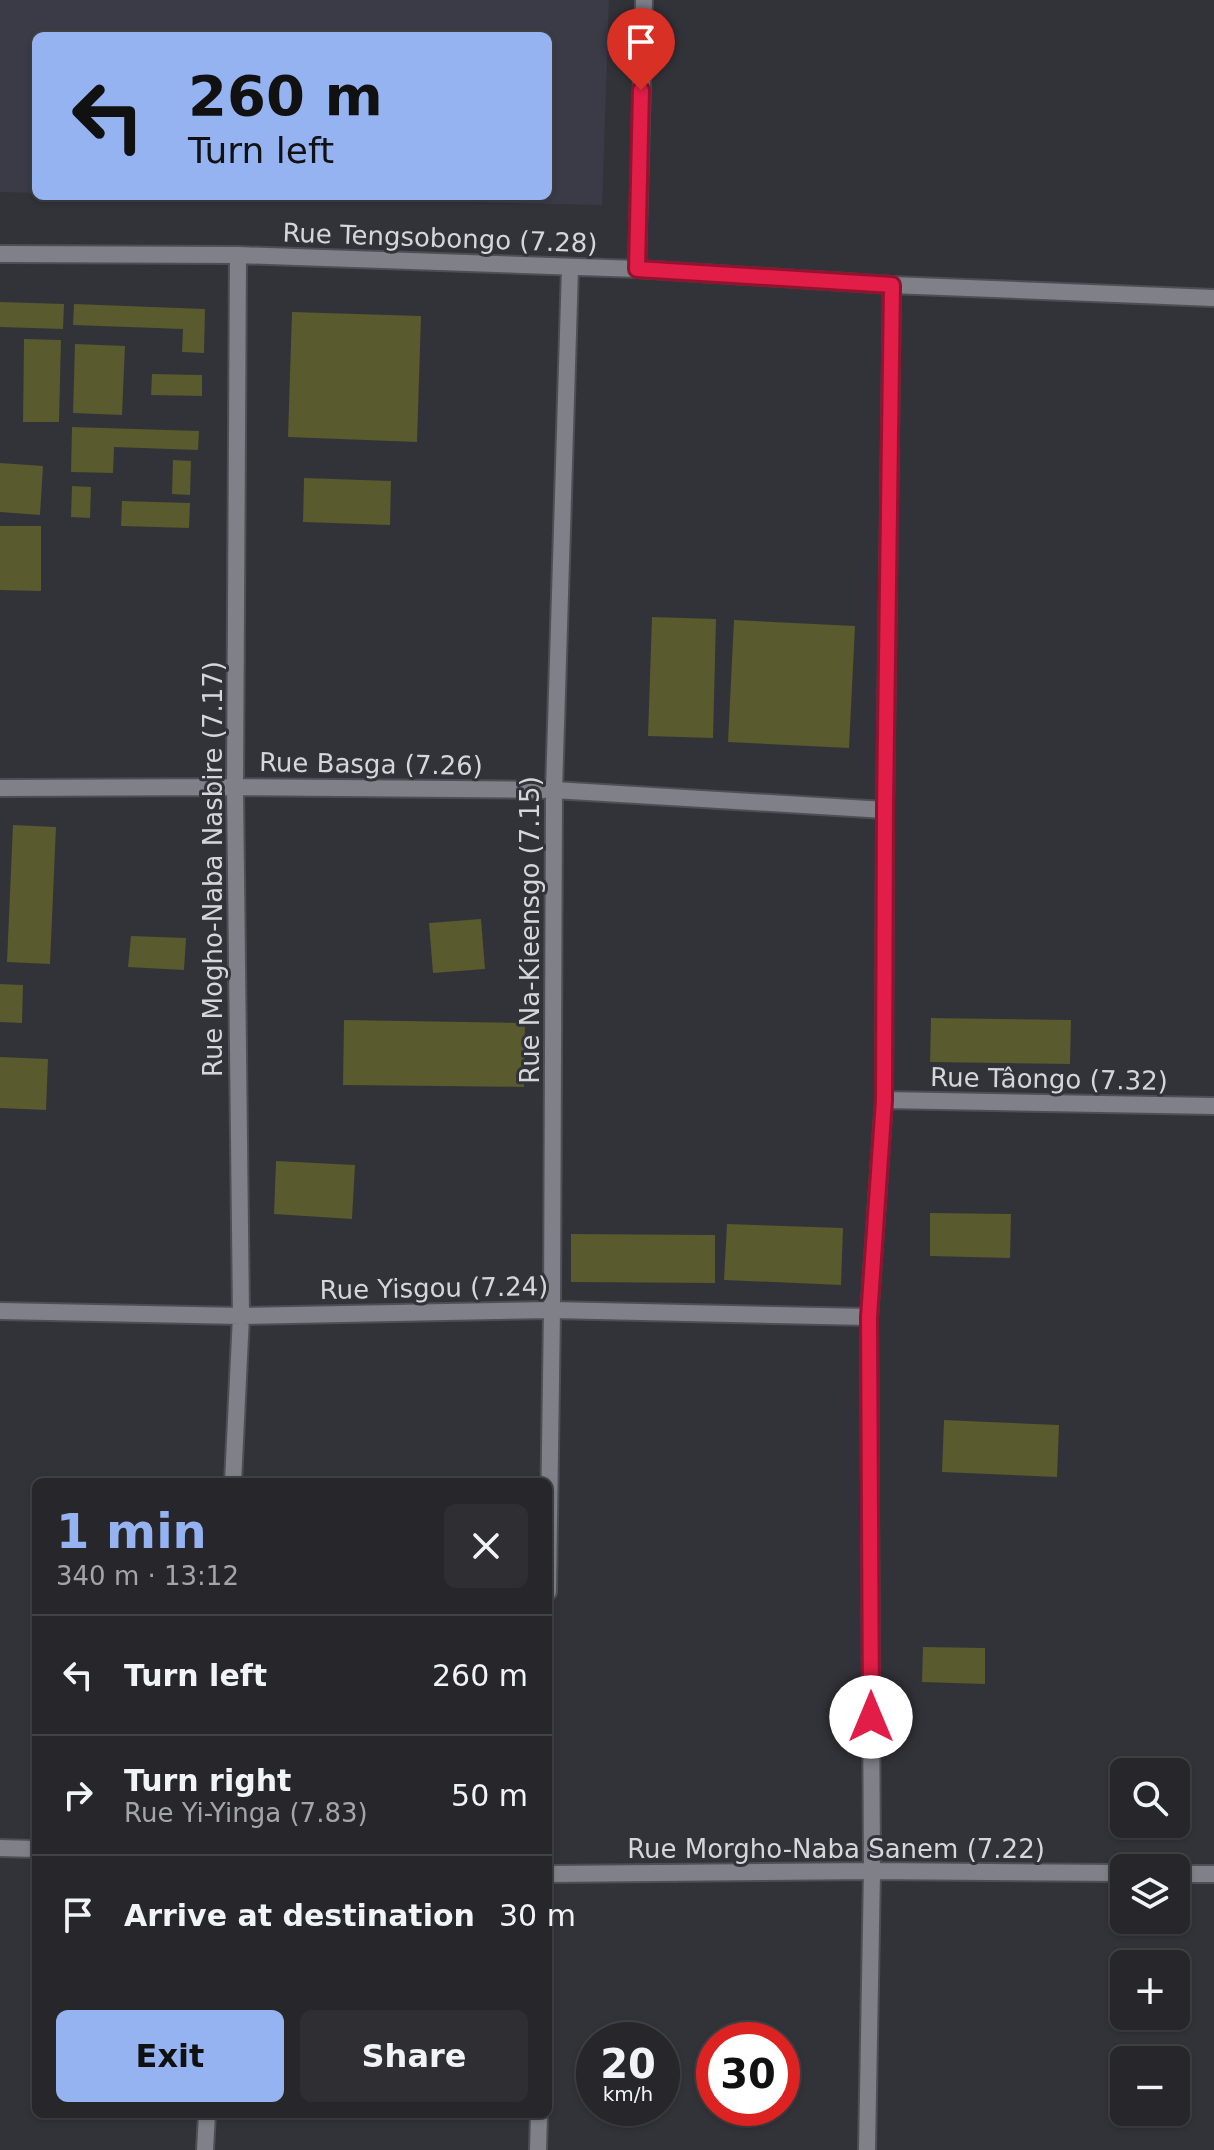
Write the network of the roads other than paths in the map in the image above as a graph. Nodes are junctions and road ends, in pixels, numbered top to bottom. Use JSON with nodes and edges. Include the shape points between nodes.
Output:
{"nodes":[{"id":1,"x":644,"y":0,"type":"edge"},
{"id":2,"x":0,"y":254,"type":"edge"},
{"id":3,"x":238,"y":255,"type":"junction"},
{"id":4,"x":570,"y":268,"type":"junction"},
{"id":5,"x":637,"y":269,"type":"junction"},
{"id":6,"x":892,"y":285,"type":"junction"},
{"id":7,"x":1214,"y":298,"type":"edge"},
{"id":8,"x":235,"y":787,"type":"junction"},
{"id":9,"x":0,"y":788,"type":"edge"},
{"id":10,"x":554,"y":790,"type":"junction"},
{"id":11,"x":885,"y":810,"type":"junction"},
{"id":12,"x":884,"y":1100,"type":"junction"},
{"id":13,"x":1214,"y":1106,"type":"edge"},
{"id":14,"x":552,"y":1310,"type":"junction"},
{"id":15,"x":0,"y":1311,"type":"edge"},
{"id":16,"x":241,"y":1316,"type":"junction"},
{"id":17,"x":869,"y":1317,"type":"junction"},
{"id":18,"x":233,"y":1478,"type":"edge"},
{"id":19,"x":550,"y":1478,"type":"edge"},
{"id":20,"x":0,"y":1848,"type":"edge"},
{"id":21,"x":32,"y":1849,"type":"edge"},
{"id":22,"x":872,"y":1871,"type":"junction"},
{"id":23,"x":1110,"y":1873,"type":"edge"},
{"id":24,"x":552,"y":1874,"type":"edge"},
{"id":25,"x":1190,"y":1874,"type":"edge"},
{"id":26,"x":1214,"y":1874,"type":"edge"},
{"id":27,"x":207,"y":2118,"type":"edge"},
{"id":28,"x":539,"y":2118,"type":"edge"},
{"id":29,"x":205,"y":2150,"type":"edge"},
{"id":30,"x":538,"y":2150,"type":"edge"},
{"id":31,"x":867,"y":2150,"type":"edge"}],
"edges":[{"from":1,"to":5,"type":"street"},
{"from":2,"to":3,"type":"street","name":"Rue Tengsobongo (7.28)"},
{"from":3,"to":4,"type":"street","name":"Rue Tengsobongo (7.28)"},
{"from":3,"to":8,"type":"street","name":"Rue Mogho-Naba Nasbire (7.17)"},
{"from":4,"to":5,"type":"street","name":"Rue Tengsobongo (7.28)"},
{"from":4,"to":10,"type":"street","name":"Rue Na-Kieensgo (7.15)"},
{"from":5,"to":6,"type":"street","name":"Rue Tengsobongo (7.28)"},
{"from":6,"to":7,"type":"street","name":"Rue Tengsobongo (7.28)"},
{"from":6,"to":11,"type":"street"},
{"from":8,"to":9,"type":"street","name":"Rue Basga (7.26)"},
{"from":8,"to":10,"type":"street","name":"Rue Basga (7.26)"},
{"from":8,"to":16,"type":"street","name":"Rue Mogho-Naba Nasbire (7.17)"},
{"from":10,"to":11,"type":"street","name":"Rue Basga (7.26)"},
{"from":10,"to":14,"type":"street","name":"Rue Na-Kieensgo (7.15)"},
{"from":11,"to":12,"type":"street"},
{"from":12,"to":13,"type":"street","name":"Rue Tâongo (7.32)"},
{"from":12,"to":17,"type":"street"},
{"from":14,"to":16,"type":"street","name":"Rue Yisgou (7.24)"},
{"from":14,"to":17,"type":"street","name":"Rue Yisgou (7.24)"},
{"from":14,"to":19,"type":"street","name":"Rue Na-Kieensgo (7.15)"},
{"from":15,"to":16,"type":"street","name":"Rue Yisgou (7.24)"},
{"from":16,"to":18,"type":"street","name":"Rue Mogho-Naba Nasbire (7.17)"},
{"from":17,"to":22,"type":"street"},
{"from":20,"to":21,"type":"street"},
{"from":22,"to":23,"type":"street","name":"Rue Morgho-Naba Sanem (7.22)"},
{"from":22,"to":24,"type":"street","name":"Rue Morgho-Naba Sanem (7.22)"},
{"from":22,"to":31,"type":"street"},
{"from":25,"to":26,"type":"street"},
{"from":27,"to":29,"type":"street"},
{"from":28,"to":30,"type":"street"}]}
